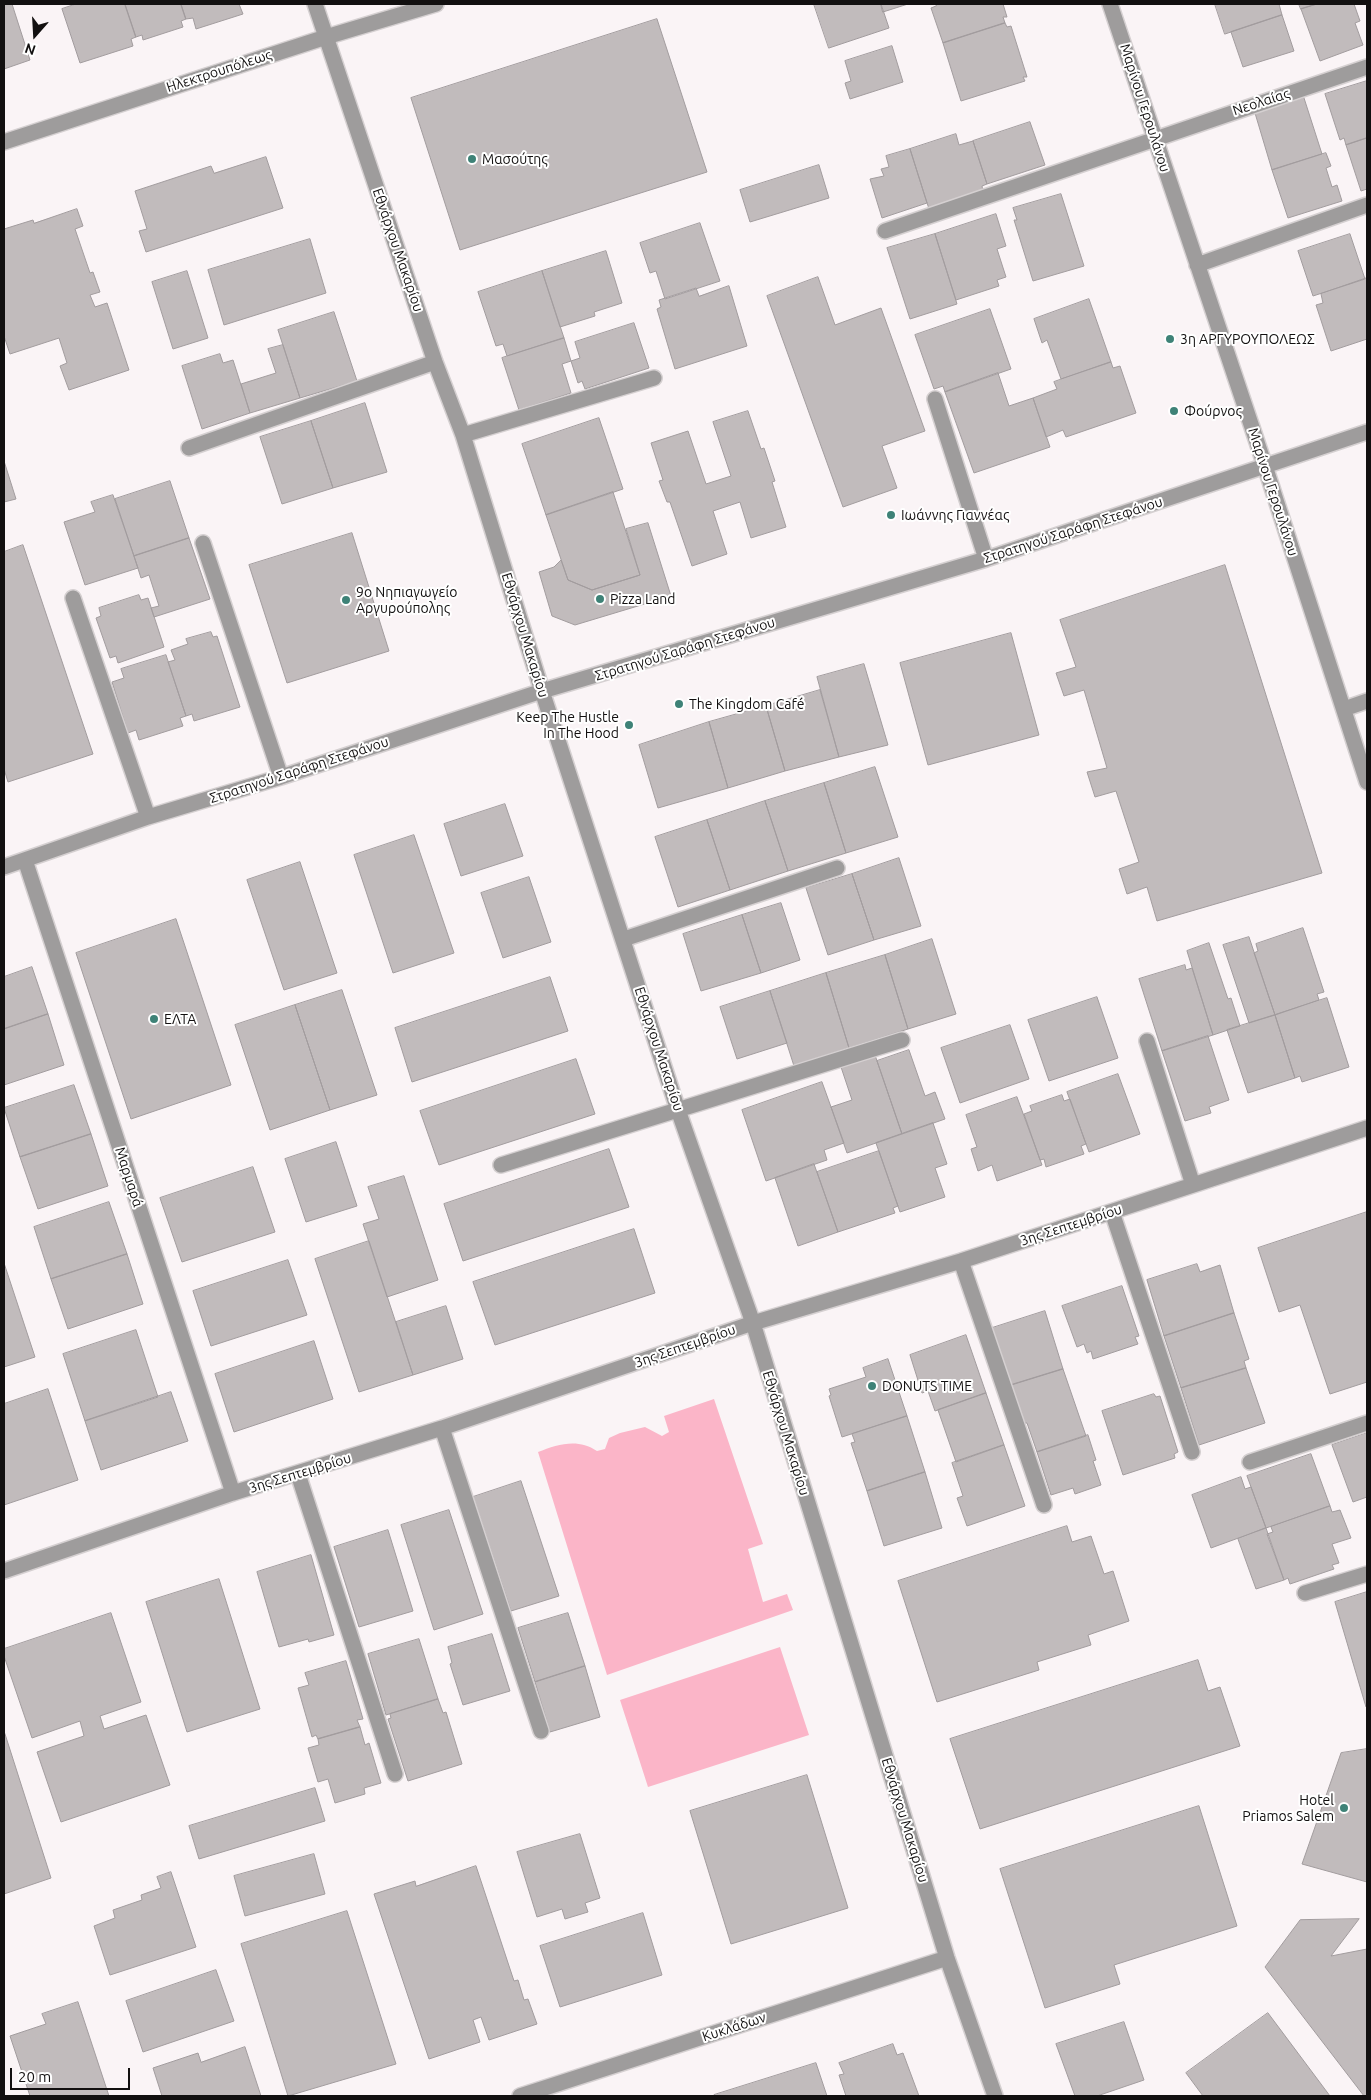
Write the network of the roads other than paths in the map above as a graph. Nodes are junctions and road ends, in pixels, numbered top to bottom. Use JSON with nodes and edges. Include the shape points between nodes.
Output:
{"nodes":[{"id":1,"x":315,"y":4,"type":"edge"},
{"id":2,"x":436,"y":4,"type":"edge"},
{"id":3,"x":1110,"y":4,"type":"edge"},
{"id":4,"x":326,"y":37,"type":"junction"},
{"id":5,"x":1367,"y":67,"type":"edge"},
{"id":6,"x":1156,"y":139,"type":"junction"},
{"id":7,"x":4,"y":142,"type":"edge"},
{"id":8,"x":1367,"y":205,"type":"edge"},
{"id":9,"x":885,"y":231,"type":"dead end"},
{"id":10,"x":1197,"y":264,"type":"junction"},
{"id":11,"x":435,"y":362,"type":"junction"},
{"id":12,"x":654,"y":378,"type":"dead end"},
{"id":13,"x":935,"y":399,"type":"dead end"},
{"id":14,"x":1367,"y":432,"type":"edge"},
{"id":15,"x":463,"y":435,"type":"junction"},
{"id":16,"x":189,"y":448,"type":"dead end"},
{"id":17,"x":1264,"y":466,"type":"junction"},
{"id":18,"x":203,"y":543,"type":"dead end"},
{"id":19,"x":986,"y":559,"type":"junction"},
{"id":20,"x":73,"y":598,"type":"dead end"},
{"id":21,"x":542,"y":691,"type":"junction"},
{"id":22,"x":1367,"y":701,"type":"edge"},
{"id":23,"x":1344,"y":710,"type":"junction"},
{"id":24,"x":281,"y":777,"type":"junction"},
{"id":25,"x":1367,"y":782,"type":"edge"},
{"id":26,"x":148,"y":817,"type":"junction"},
{"id":27,"x":25,"y":860,"type":"junction"},
{"id":28,"x":4,"y":867,"type":"edge"},
{"id":29,"x":837,"y":868,"type":"dead end"},
{"id":30,"x":624,"y":939,"type":"junction"},
{"id":31,"x":902,"y":1040,"type":"dead end"},
{"id":32,"x":1147,"y":1041,"type":"dead end"},
{"id":33,"x":678,"y":1110,"type":"junction"},
{"id":34,"x":1367,"y":1128,"type":"edge"},
{"id":35,"x":501,"y":1165,"type":"dead end"},
{"id":36,"x":1193,"y":1185,"type":"junction"},
{"id":37,"x":1112,"y":1212,"type":"junction"},
{"id":38,"x":961,"y":1261,"type":"junction"},
{"id":39,"x":752,"y":1324,"type":"junction"},
{"id":40,"x":1367,"y":1422,"type":"edge"},
{"id":41,"x":442,"y":1428,"type":"junction"},
{"id":42,"x":1192,"y":1452,"type":"dead end"},
{"id":43,"x":1250,"y":1462,"type":"dead end"},
{"id":44,"x":298,"y":1474,"type":"junction"},
{"id":45,"x":233,"y":1493,"type":"junction"},
{"id":46,"x":1044,"y":1505,"type":"dead end"},
{"id":47,"x":4,"y":1571,"type":"edge"},
{"id":48,"x":1367,"y":1574,"type":"edge"},
{"id":49,"x":1305,"y":1593,"type":"dead end"},
{"id":50,"x":541,"y":1731,"type":"dead end"},
{"id":51,"x":395,"y":1774,"type":"dead end"},
{"id":52,"x":947,"y":1958,"type":"junction"},
{"id":53,"x":520,"y":2096,"type":"edge"},
{"id":54,"x":995,"y":2096,"type":"edge"}],
"edges":[{"from":1,"to":4,"type":"street","name":"Εθνάρχου Μακαρίου"},
{"from":2,"to":4,"type":"street","name":"Ηλεκτρουπόλεως"},
{"from":3,"to":6,"type":"street","name":"Μαρίνου Γερουλάνου"},
{"from":4,"to":7,"type":"street","name":"Ηλεκτρουπόλεως"},
{"from":4,"to":11,"type":"street","name":"Εθνάρχου Μακαρίου"},
{"from":5,"to":6,"type":"street","name":"Νεολαίας"},
{"from":6,"to":9,"type":"street","name":"Νεολαίας"},
{"from":6,"to":10,"type":"street","name":"Μαρίνου Γερουλάνου"},
{"from":8,"to":10,"type":"street"},
{"from":10,"to":17,"type":"street","name":"Μαρίνου Γερουλάνου"},
{"from":11,"to":15,"type":"street","name":"Εθνάρχου Μακαρίου"},
{"from":11,"to":16,"type":"street"},
{"from":12,"to":15,"type":"street"},
{"from":13,"to":19,"type":"street"},
{"from":14,"to":17,"type":"street","name":"Στρατηγού Σαράφη Στεφάνου"},
{"from":15,"to":21,"type":"street","name":"Εθνάρχου Μακαρίου"},
{"from":17,"to":19,"type":"street","name":"Στρατηγού Σαράφη Στεφάνου"},
{"from":17,"to":23,"type":"street","name":"Μαρίνου Γερουλάνου"},
{"from":18,"to":24,"type":"street"},
{"from":19,"to":21,"type":"street","name":"Στρατηγού Σαράφη Στεφάνου"},
{"from":20,"to":26,"type":"street"},
{"from":21,"to":24,"type":"street","name":"Στρατηγού Σαράφη Στεφάνου"},
{"from":21,"to":30,"type":"street","name":"Εθνάρχου Μακαρίου"},
{"from":22,"to":23,"type":"street"},
{"from":23,"to":25,"type":"street","name":"Μαρίνου Γερουλάνου"},
{"from":24,"to":26,"type":"street","name":"Στρατηγού Σαράφη Στεφάνου"},
{"from":26,"to":27,"type":"street","name":"Στρατηγού Σαράφη Στεφάνου"},
{"from":27,"to":28,"type":"street","name":"Στρατηγού Σαράφη Στεφάνου"},
{"from":27,"to":45,"type":"street","name":"Μαρμαρά"},
{"from":29,"to":30,"type":"street"},
{"from":30,"to":33,"type":"street","name":"Εθνάρχου Μακαρίου"},
{"from":31,"to":33,"type":"street"},
{"from":32,"to":36,"type":"street"},
{"from":33,"to":35,"type":"street"},
{"from":33,"to":39,"type":"street","name":"Εθνάρχου Μακαρίου"},
{"from":34,"to":36,"type":"street","name":"3ης Σεπτεμβρίου"},
{"from":36,"to":37,"type":"street","name":"3ης Σεπτεμβρίου"},
{"from":37,"to":38,"type":"street","name":"3ης Σεπτεμβρίου"},
{"from":37,"to":42,"type":"street"},
{"from":38,"to":39,"type":"street","name":"3ης Σεπτεμβρίου"},
{"from":38,"to":46,"type":"street"},
{"from":39,"to":41,"type":"street","name":"3ης Σεπτεμβρίου"},
{"from":39,"to":52,"type":"street","name":"Εθνάρχου Μακαρίου"},
{"from":40,"to":43,"type":"street"},
{"from":41,"to":44,"type":"street","name":"3ης Σεπτεμβρίου"},
{"from":41,"to":50,"type":"street"},
{"from":44,"to":45,"type":"street","name":"3ης Σεπτεμβρίου"},
{"from":44,"to":51,"type":"street"},
{"from":45,"to":47,"type":"street","name":"3ης Σεπτεμβρίου"},
{"from":48,"to":49,"type":"street"},
{"from":52,"to":53,"type":"street","name":"Κυκλάδων"},
{"from":52,"to":54,"type":"street","name":"Εθνάρχου Μακαρίου"}]}
